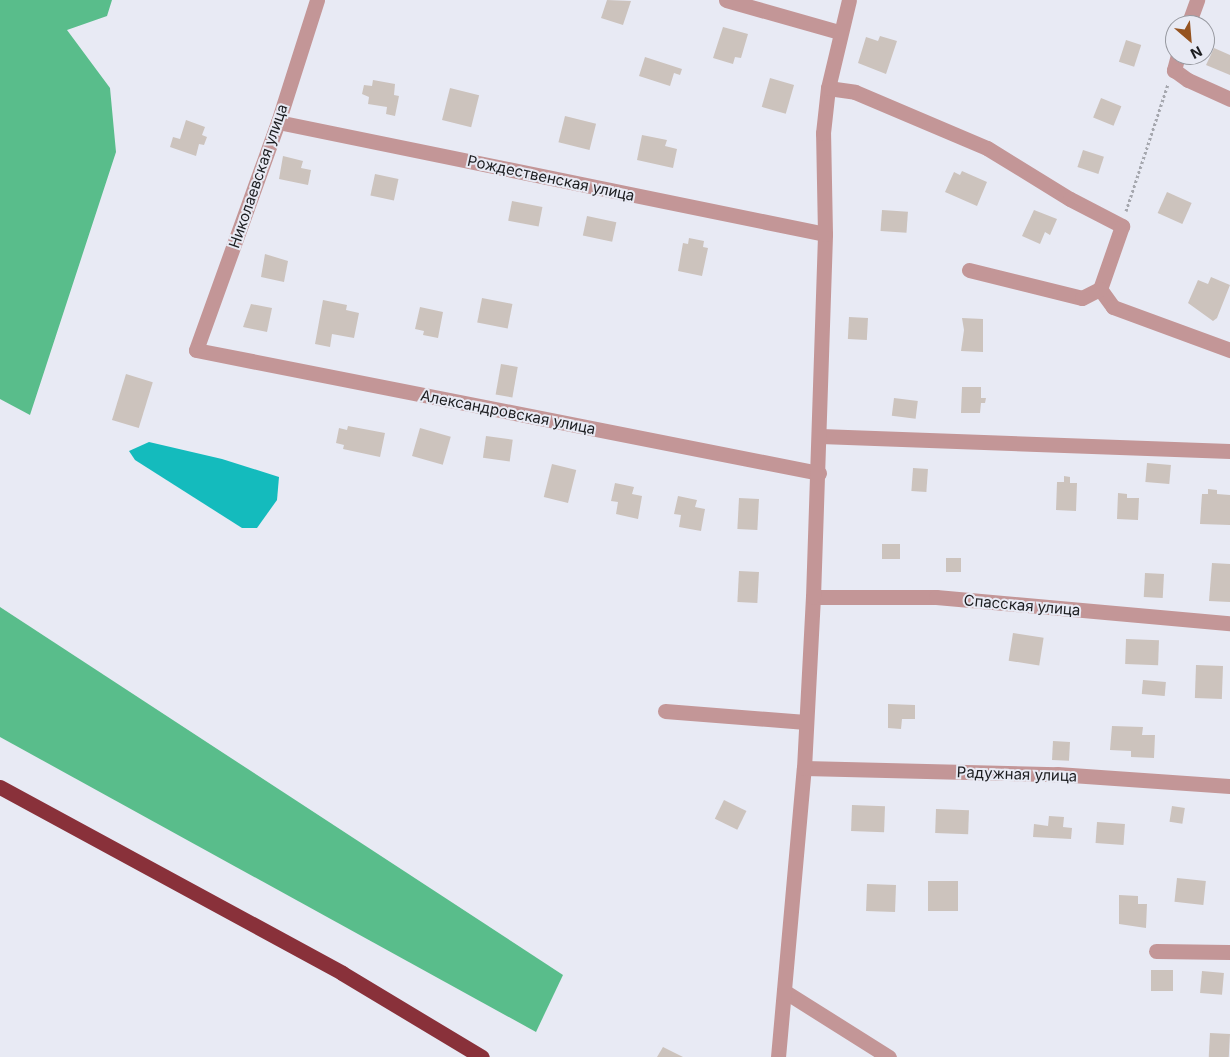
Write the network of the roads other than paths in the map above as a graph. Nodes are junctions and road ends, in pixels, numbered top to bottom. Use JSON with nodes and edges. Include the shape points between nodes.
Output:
{"nodes":[{"id":1,"x":317,"y":0,"type":"edge"},
{"id":2,"x":726,"y":0,"type":"edge"},
{"id":3,"x":849,"y":0,"type":"edge"},
{"id":4,"x":1196,"y":0,"type":"edge"},
{"id":5,"x":1191,"y":15,"type":"edge"},
{"id":6,"x":839,"y":32,"type":"junction"},
{"id":7,"x":1175,"y":65,"type":"edge"},
{"id":8,"x":828,"y":88,"type":"junction"},
{"id":9,"x":1230,"y":99,"type":"edge"},
{"id":10,"x":278,"y":122,"type":"junction"},
{"id":11,"x":825,"y":234,"type":"junction"},
{"id":12,"x":969,"y":270,"type":"dead end"},
{"id":13,"x":1100,"y":289,"type":"junction"},
{"id":14,"x":196,"y":350,"type":"joint"},
{"id":15,"x":1230,"y":350,"type":"edge"},
{"id":16,"x":820,"y":436,"type":"junction"},
{"id":17,"x":1230,"y":451,"type":"edge"},
{"id":18,"x":819,"y":473,"type":"junction"},
{"id":19,"x":813,"y":597,"type":"junction"},
{"id":20,"x":1230,"y":623,"type":"edge"},
{"id":21,"x":665,"y":711,"type":"dead end"},
{"id":22,"x":806,"y":722,"type":"junction"},
{"id":23,"x":804,"y":768,"type":"junction"},
{"id":24,"x":1230,"y":786,"type":"edge"},
{"id":25,"x":0,"y":787,"type":"edge"},
{"id":26,"x":1156,"y":950,"type":"dead end"},
{"id":27,"x":1230,"y":952,"type":"edge"},
{"id":28,"x":784,"y":991,"type":"junction"},
{"id":29,"x":482,"y":1057,"type":"edge"},
{"id":30,"x":778,"y":1057,"type":"edge"},
{"id":31,"x":889,"y":1057,"type":"edge"}],
"edges":[{"from":1,"to":10,"type":"street","name":"Николаевская улица"},
{"from":2,"to":6,"type":"street"},
{"from":3,"to":6,"type":"street"},
{"from":4,"to":5,"type":"street"},
{"from":6,"to":8,"type":"street"},
{"from":7,"to":9,"type":"street","via":[[1174,70],[1188,80]]},
{"from":8,"to":11,"type":"street","via":[[823,133]]},
{"from":8,"to":13,"type":"street","via":[[856,92],[987,148],[1070,199],[1122,226]]},
{"from":10,"to":11,"type":"street","name":"Рождественская улица"},
{"from":10,"to":14,"type":"street","name":"Николаевская улица"},
{"from":11,"to":16,"type":"street"},
{"from":12,"to":13,"type":"street","via":[[1082,298]]},
{"from":13,"to":15,"type":"street","via":[[1113,306]]},
{"from":14,"to":18,"type":"street","name":"Александровская улица"},
{"from":16,"to":17,"type":"street"},
{"from":16,"to":18,"type":"street"},
{"from":18,"to":19,"type":"street"},
{"from":19,"to":20,"type":"street","name":"Спасская улица","via":[[936,597]]},
{"from":19,"to":22,"type":"street"},
{"from":21,"to":22,"type":"street"},
{"from":22,"to":23,"type":"street"},
{"from":23,"to":24,"type":"street","name":"Радужная улица","via":[[1057,774]]},
{"from":23,"to":28,"type":"street"},
{"from":25,"to":29,"type":"highway","via":[[324,963]]},
{"from":26,"to":27,"type":"street"},
{"from":28,"to":30,"type":"street"},
{"from":28,"to":31,"type":"street"}]}
